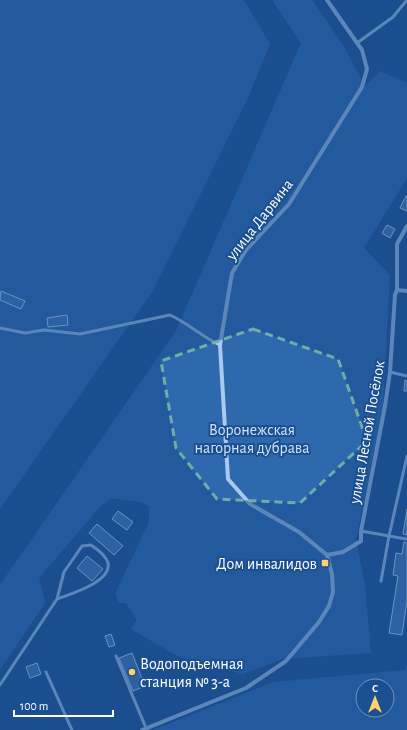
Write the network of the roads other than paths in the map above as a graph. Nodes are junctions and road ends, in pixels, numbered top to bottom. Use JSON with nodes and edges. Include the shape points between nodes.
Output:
{"nodes":[{"id":1,"x":326,"y":0,"type":"edge"},
{"id":2,"x":406,"y":0,"type":"edge"},
{"id":3,"x":357,"y":43,"type":"junction"},
{"id":4,"x":407,"y":226,"type":"edge"},
{"id":5,"x":397,"y":290,"type":"junction"},
{"id":6,"x":407,"y":291,"type":"edge"},
{"id":7,"x":0,"y":328,"type":"edge"},
{"id":8,"x":220,"y":345,"type":"junction"},
{"id":9,"x":390,"y":372,"type":"junction"},
{"id":10,"x":407,"y":376,"type":"edge"},
{"id":11,"x":407,"y":456,"type":"edge"},
{"id":12,"x":361,"y":530,"type":"junction"},
{"id":13,"x":389,"y":536,"type":"junction"},
{"id":14,"x":406,"y":539,"type":"edge"},
{"id":15,"x":327,"y":555,"type":"junction"},
{"id":16,"x":381,"y":581,"type":"dead end"},
{"id":17,"x":58,"y":599,"type":"junction"},
{"id":18,"x":116,"y":656,"type":"dead end"},
{"id":19,"x":46,"y":672,"type":"dead end"},
{"id":20,"x":0,"y":685,"type":"edge"},
{"id":21,"x":146,"y":728,"type":"junction"},
{"id":22,"x":72,"y":730,"type":"edge"},
{"id":23,"x":142,"y":730,"type":"edge"}],
"edges":[{"from":1,"to":3,"type":"street","name":"улица Дарвина"},
{"from":2,"to":3,"type":"lane","via":[[393,17]]},
{"from":3,"to":8,"type":"street","name":"улица Дарвина","via":[[362,50],[367,69],[362,87],[289,204],[246,250],[232,273]]},
{"from":4,"to":5,"type":"street","name":"улица Лесной Посёлок","via":[[397,244]]},
{"from":5,"to":6,"type":"street"},
{"from":5,"to":9,"type":"street","name":"улица Лесной Посёлок"},
{"from":7,"to":8,"type":"lane","via":[[25,333],[44,330],[80,334],[170,315]]},
{"from":8,"to":15,"type":"street","name":"улица Дарвина","via":[[228,479],[250,504],[299,532]]},
{"from":9,"to":10,"type":"lane"},
{"from":9,"to":12,"type":"street","name":"улица Лесной Посёлок"},
{"from":11,"to":13,"type":"lane"},
{"from":12,"to":13,"type":"lane"},
{"from":12,"to":15,"type":"street","name":"улица Лесной Посёлок","via":[[361,541],[343,552]]},
{"from":13,"to":14,"type":"lane"},
{"from":13,"to":16,"type":"lane"},
{"from":15,"to":21,"type":"street","via":[[334,592],[329,606],[286,661],[246,688]]},
{"from":17,"to":17,"type":"lane","via":[[64,572],[82,546],[91,545],[104,555],[108,563],[107,570],[99,580]]},
{"from":17,"to":20,"type":"lane"},
{"from":18,"to":21,"type":"lane"},
{"from":19,"to":22,"type":"lane"},
{"from":21,"to":23,"type":"street"}]}
